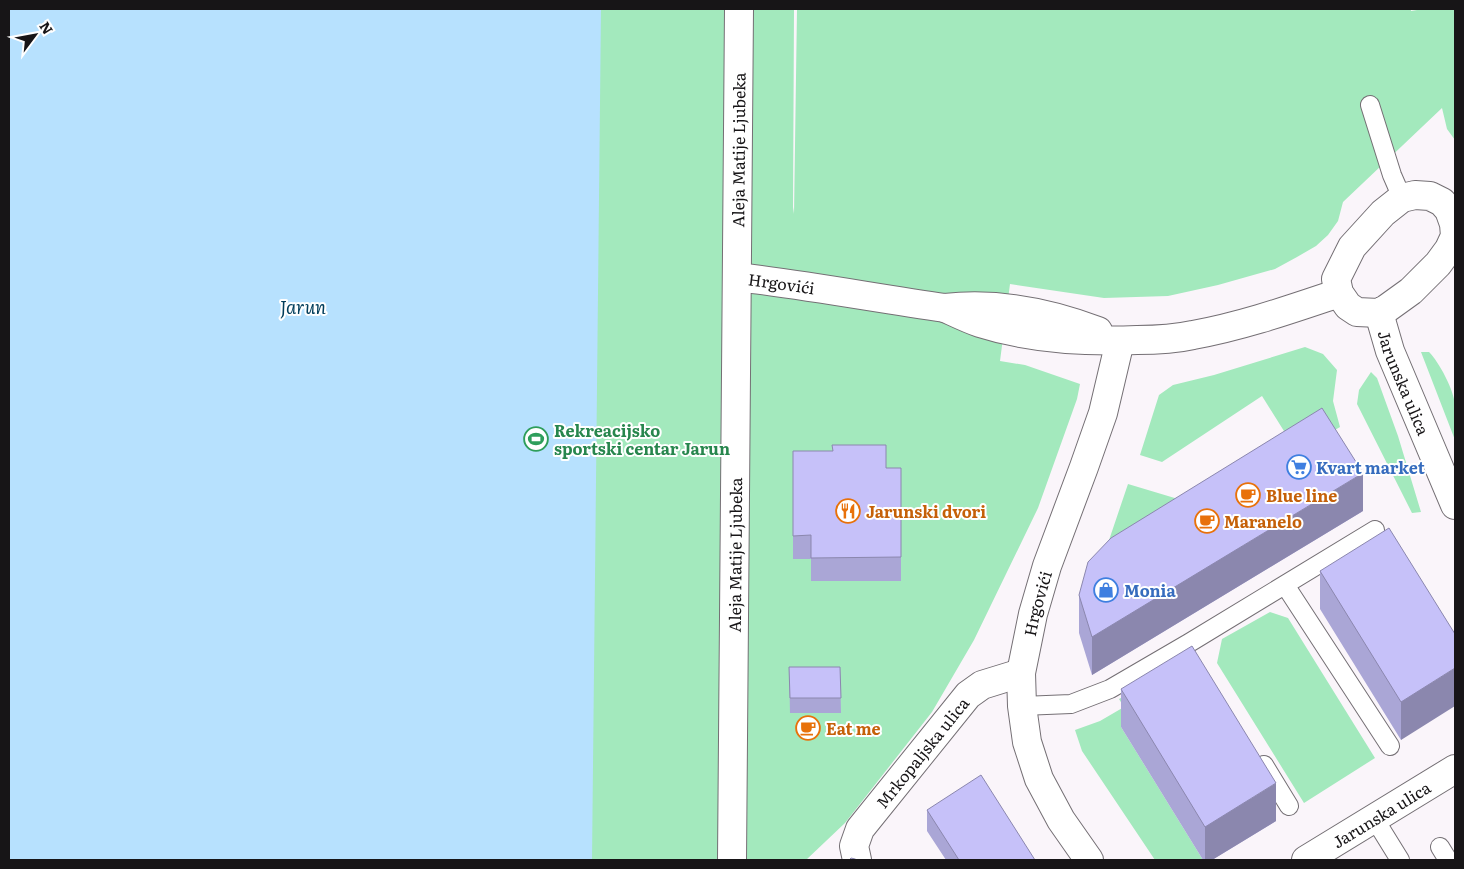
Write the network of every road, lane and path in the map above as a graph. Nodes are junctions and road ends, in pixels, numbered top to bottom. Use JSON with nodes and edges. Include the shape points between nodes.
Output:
{"nodes":[{"id":1,"x":739,"y":9,"type":"edge"},
{"id":2,"x":1370,"y":105,"type":"dead end"},
{"id":3,"x":1402,"y":198,"type":"junction"},
{"id":4,"x":1455,"y":224,"type":"edge"},
{"id":5,"x":737,"y":277,"type":"junction"},
{"id":6,"x":1339,"y":293,"type":"junction"},
{"id":7,"x":1379,"y":313,"type":"junction"},
{"id":8,"x":1120,"y":341,"type":"junction"},
{"id":9,"x":1455,"y":505,"type":"edge"},
{"id":10,"x":1375,"y":530,"type":"dead end"},
{"id":11,"x":1285,"y":585,"type":"junction"},
{"id":12,"x":1188,"y":643,"type":"junction"},
{"id":13,"x":1199,"y":660,"type":"edge"},
{"id":14,"x":1021,"y":673,"type":"junction"},
{"id":15,"x":1022,"y":706,"type":"junction"},
{"id":16,"x":1390,"y":746,"type":"dead end"},
{"id":17,"x":1254,"y":749,"type":"edge"},
{"id":18,"x":1455,"y":769,"type":"edge"},
{"id":19,"x":1289,"y":806,"type":"dead end"},
{"id":20,"x":1374,"y":818,"type":"junction"},
{"id":21,"x":732,"y":860,"type":"edge"},
{"id":22,"x":857,"y":860,"type":"edge"},
{"id":23,"x":1089,"y":860,"type":"edge"},
{"id":24,"x":1306,"y":860,"type":"edge"},
{"id":25,"x":1400,"y":860,"type":"edge"}],
"edges":[{"from":1,"to":5,"type":"street","name":"Aleja Matije Ljubeka"},
{"from":2,"to":3,"type":"lane"},
{"from":3,"to":4,"type":"street","via":[[1430,196],[1442,202]]},
{"from":3,"to":6,"type":"street","via":[[1383,213],[1352,247],[1336,279]]},
{"from":4,"to":7,"type":"street","via":[[1455,236],[1438,264],[1411,291]]},
{"from":5,"to":8,"type":"street","name":"Hrgovići","via":[[945,308],[977,305],[1009,308],[1075,322]]},
{"from":5,"to":21,"type":"street","name":"Aleja Matije Ljubeka"},
{"from":6,"to":7,"type":"street","via":[[1357,312]]},
{"from":6,"to":8,"type":"street","name":"Hrgovići","via":[[1239,325],[1192,336]]},
{"from":7,"to":9,"type":"street","name":"Jarunska ulica","via":[[1390,351]]},
{"from":8,"to":14,"type":"street","name":"Hrgovići","via":[[1103,413],[1047,566]]},
{"from":10,"to":11,"type":"lane"},
{"from":11,"to":12,"type":"lane"},
{"from":11,"to":16,"type":"lane"},
{"from":12,"to":13,"type":"lane"},
{"from":12,"to":15,"type":"lane","via":[[1110,689],[1079,701]]},
{"from":14,"to":15,"type":"street","name":"Hrgovići"},
{"from":14,"to":22,"type":"street","name":"Mrkopaljska ulica","via":[[982,685],[968,695],[860,829],[854,846]]},
{"from":15,"to":23,"type":"street","name":"Hrgovići","via":[[1027,742],[1039,780],[1061,820]]},
{"from":17,"to":19,"type":"lane"},
{"from":18,"to":20,"type":"street","name":"Jarunska ulica"},
{"from":20,"to":24,"type":"street","name":"Jarunska ulica"},
{"from":20,"to":25,"type":"lane"}]}
